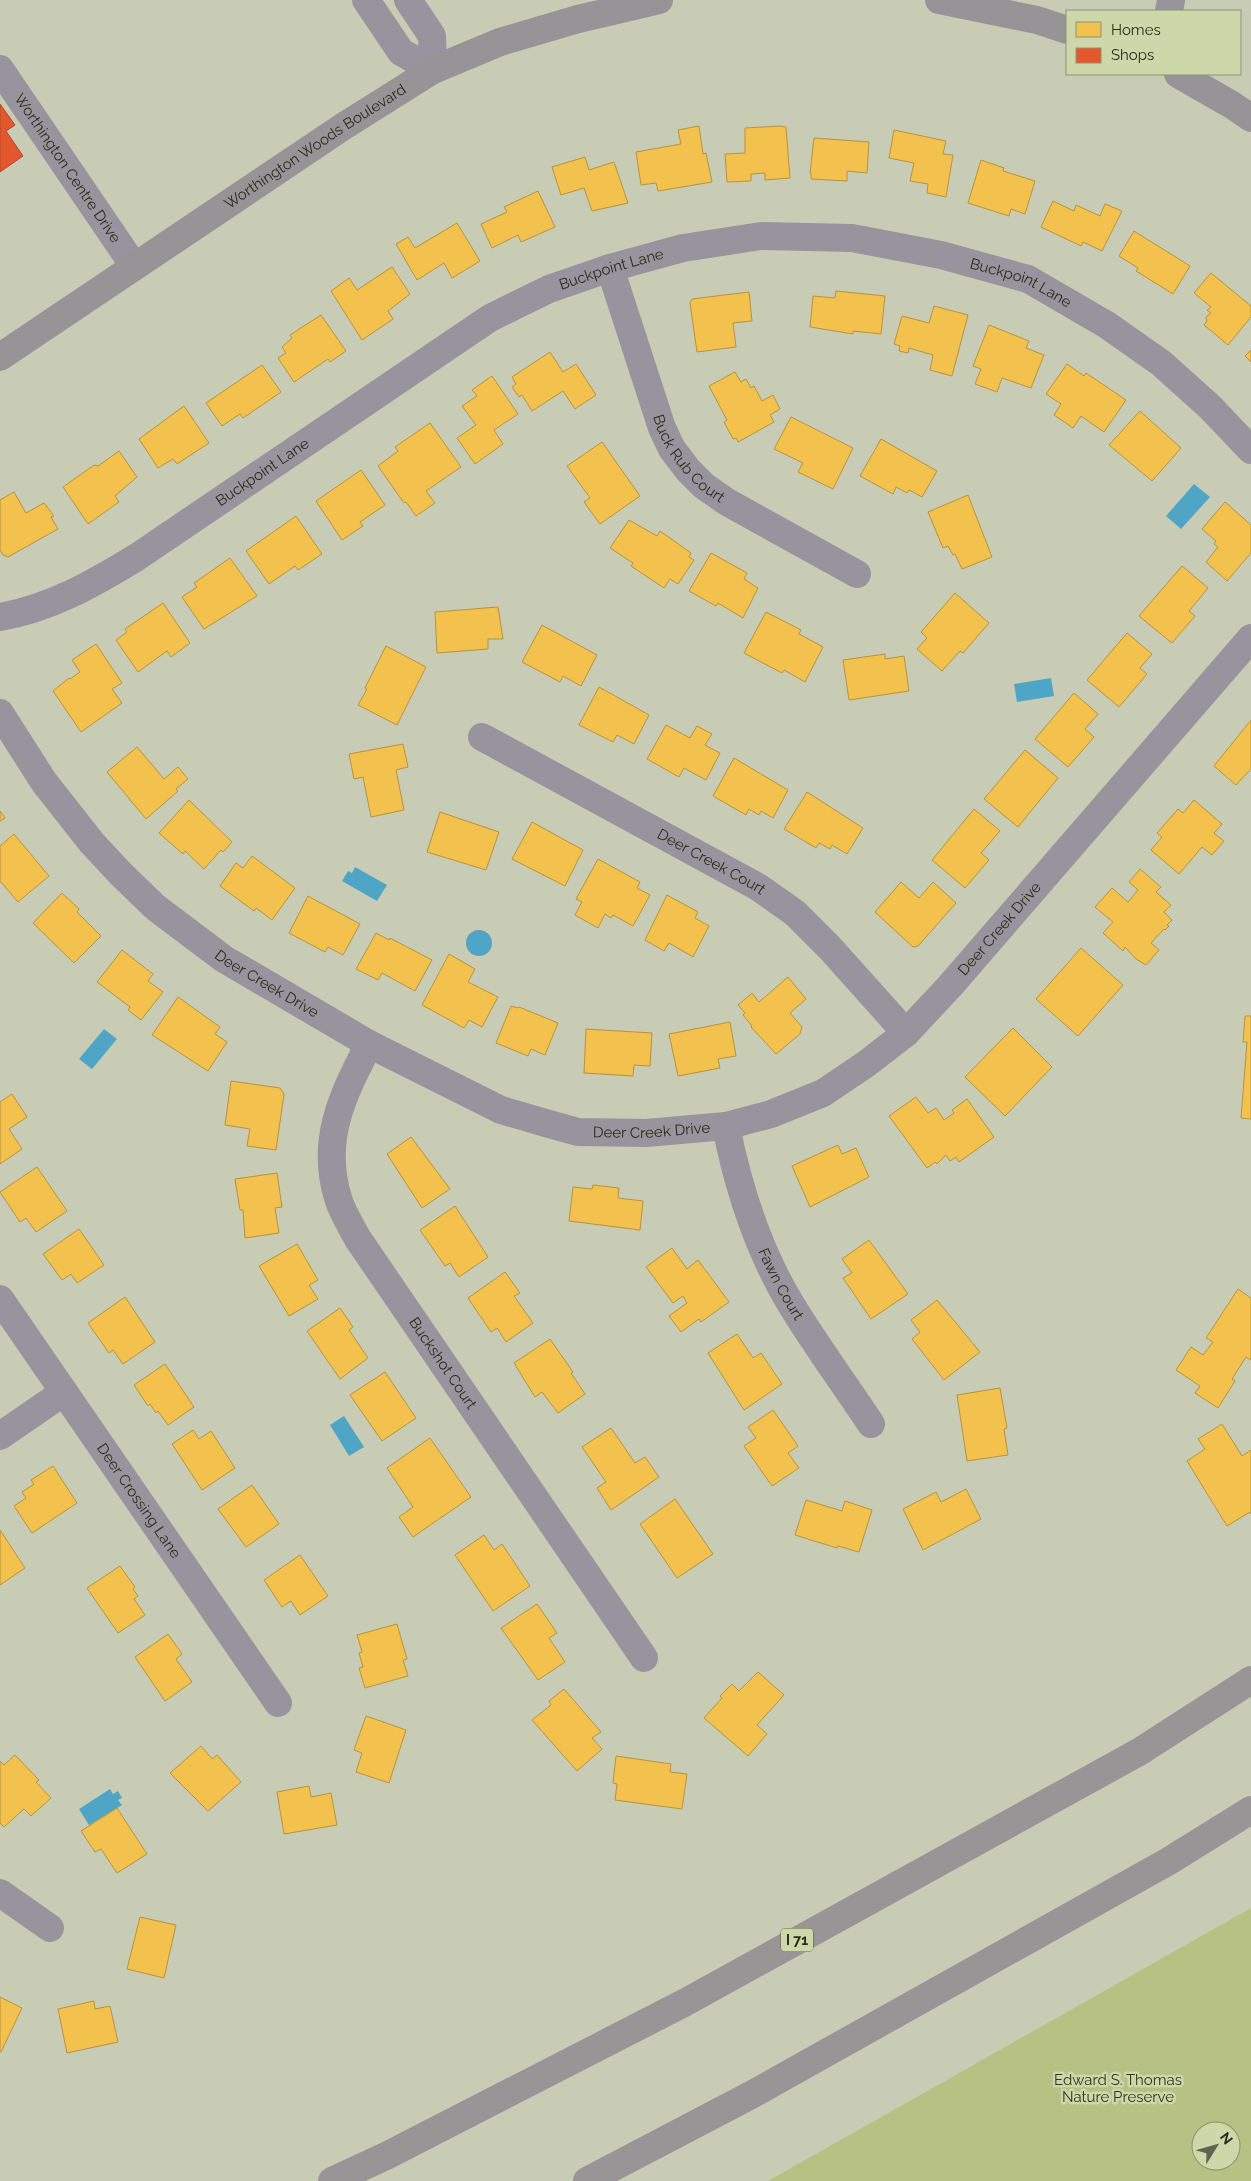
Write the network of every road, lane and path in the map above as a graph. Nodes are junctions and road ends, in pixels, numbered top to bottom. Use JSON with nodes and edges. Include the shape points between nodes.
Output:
{"nodes":[{"id":1,"x":366,"y":0,"type":"edge"},
{"id":2,"x":408,"y":0,"type":"edge"},
{"id":3,"x":659,"y":0,"type":"edge"},
{"id":4,"x":939,"y":0,"type":"edge"},
{"id":5,"x":1066,"y":30,"type":"edge"},
{"id":6,"x":0,"y":69,"type":"edge"},
{"id":7,"x":433,"y":70,"type":"junction"},
{"id":8,"x":1180,"y":75,"type":"edge"},
{"id":9,"x":1251,"y":118,"type":"edge"},
{"id":10,"x":134,"y":266,"type":"junction"},
{"id":11,"x":610,"y":268,"type":"junction"},
{"id":12,"x":0,"y":357,"type":"edge"},
{"id":13,"x":1251,"y":450,"type":"edge"},
{"id":14,"x":857,"y":574,"type":"dead end"},
{"id":15,"x":0,"y":617,"type":"edge"},
{"id":16,"x":1250,"y":641,"type":"edge"},
{"id":17,"x":0,"y":713,"type":"edge"},
{"id":18,"x":482,"y":737,"type":"dead end"},
{"id":19,"x":906,"y":1033,"type":"junction"},
{"id":20,"x":369,"y":1044,"type":"junction"},
{"id":21,"x":726,"y":1126,"type":"junction"},
{"id":22,"x":0,"y":1299,"type":"edge"},
{"id":23,"x":64,"y":1392,"type":"junction"},
{"id":24,"x":871,"y":1424,"type":"dead end"},
{"id":25,"x":0,"y":1436,"type":"edge"},
{"id":26,"x":644,"y":1658,"type":"dead end"},
{"id":27,"x":1251,"y":1680,"type":"edge"},
{"id":28,"x":278,"y":1703,"type":"dead end"},
{"id":29,"x":1251,"y":1810,"type":"edge"},
{"id":30,"x":0,"y":1893,"type":"edge"},
{"id":31,"x":50,"y":1928,"type":"dead end"},
{"id":32,"x":332,"y":2181,"type":"edge"},
{"id":33,"x":587,"y":2181,"type":"edge"}],
"edges":[{"from":1,"to":7,"type":"street","via":[[401,52]]},
{"from":2,"to":7,"type":"street","via":[[432,36]]},
{"from":3,"to":7,"type":"main road","name":"Worthington Woods Boulevard","via":[[500,42]]},
{"from":4,"to":5,"type":"main road","via":[[1037,20]]},
{"from":6,"to":10,"type":"street","name":"Worthington Centre Drive"},
{"from":7,"to":10,"type":"main road","name":"Worthington Woods Boulevard"},
{"from":8,"to":9,"type":"main road"},
{"from":10,"to":12,"type":"main road","name":"Worthington Woods Boulevard"},
{"from":11,"to":13,"type":"street","name":"Buckpoint Lane","via":[[684,248],[761,236],[852,238],[941,254],[1028,279],[1107,325],[1161,363]]},
{"from":11,"to":14,"type":"street","name":"Buck Rub Court","via":[[662,428],[672,449],[688,470],[727,502]]},
{"from":11,"to":15,"type":"street","name":"Buckpoint Lane","via":[[549,289],[490,318],[137,558],[91,585],[51,604]]},
{"from":16,"to":19,"type":"street","name":"Deer Creek Drive"},
{"from":17,"to":20,"type":"street","name":"Deer Creek Drive","via":[[44,782],[92,843],[155,907],[224,959]]},
{"from":18,"to":19,"type":"street","name":"Deer Creek Court","via":[[758,887],[796,913]]},
{"from":19,"to":21,"type":"street","name":"Deer Creek Drive","via":[[823,1094],[771,1114]]},
{"from":20,"to":21,"type":"street","name":"Deer Creek Drive","via":[[501,1110],[578,1132],[646,1133]]},
{"from":20,"to":26,"type":"street","name":"Buckshot Court","via":[[334,1122],[331,1167],[338,1199],[358,1239]]},
{"from":21,"to":24,"type":"street","name":"Fawn Court","via":[[737,1180],[758,1238],[788,1300]]},
{"from":22,"to":23,"type":"street","name":"Deer Crossing Lane"},
{"from":23,"to":25,"type":"street"},
{"from":23,"to":28,"type":"street","name":"Deer Crossing Lane"},
{"from":27,"to":32,"type":"highway","number":"I 71","via":[[1139,1752],[684,2003]]},
{"from":29,"to":33,"type":"highway","via":[[1169,1861],[751,2095]]},
{"from":30,"to":31,"type":"street"}]}
